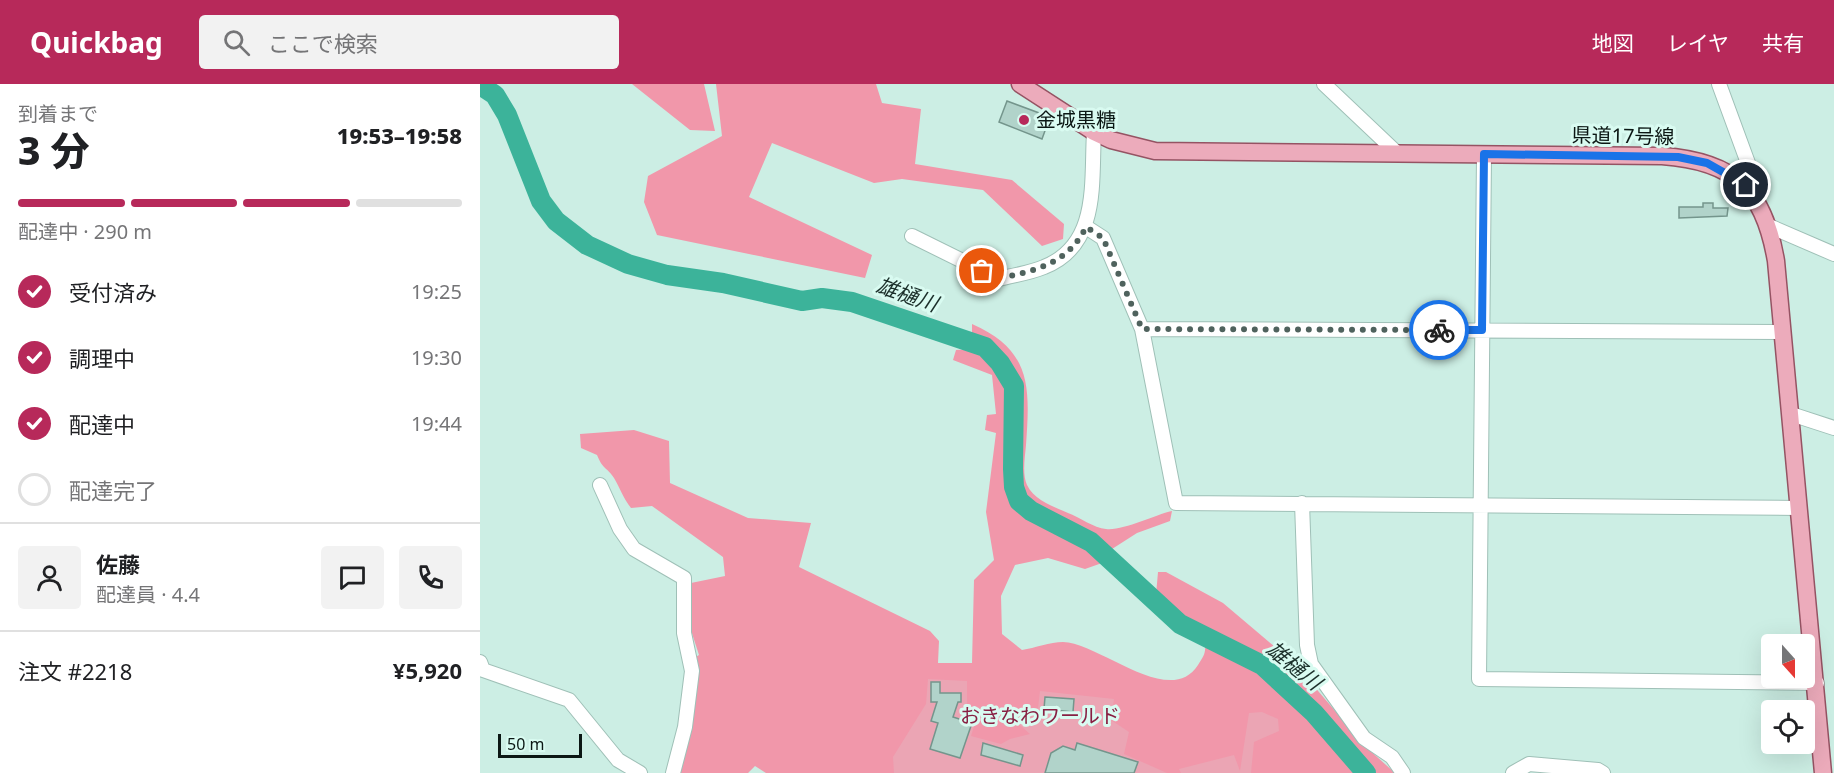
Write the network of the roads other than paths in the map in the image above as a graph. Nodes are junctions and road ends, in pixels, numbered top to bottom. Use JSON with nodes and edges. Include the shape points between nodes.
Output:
{"nodes":[{"id":1,"x":1020,"y":84,"type":"edge"},
{"id":2,"x":1324,"y":84,"type":"edge"},
{"id":3,"x":1719,"y":84,"type":"edge"},
{"id":4,"x":1094,"y":132,"type":"junction"},
{"id":5,"x":1398,"y":154,"type":"junction"},
{"id":6,"x":1484,"y":154,"type":"junction"},
{"id":7,"x":1746,"y":185,"type":"junction"},
{"id":8,"x":1769,"y":226,"type":"junction"},
{"id":9,"x":1086,"y":227,"type":"junction"},
{"id":10,"x":912,"y":236,"type":"dead end"},
{"id":11,"x":1834,"y":254,"type":"edge"},
{"id":12,"x":1142,"y":329,"type":"junction"},
{"id":13,"x":1482,"y":330,"type":"junction"},
{"id":14,"x":1782,"y":332,"type":"junction"},
{"id":15,"x":1791,"y":414,"type":"junction"},
{"id":16,"x":1834,"y":428,"type":"edge"},
{"id":17,"x":600,"y":485,"type":"dead end"},
{"id":18,"x":1302,"y":503,"type":"junction"},
{"id":19,"x":1481,"y":505,"type":"junction"},
{"id":20,"x":1799,"y":508,"type":"junction"},
{"id":21,"x":480,"y":662,"type":"edge"},
{"id":22,"x":1817,"y":684,"type":"junction"},
{"id":23,"x":640,"y":773,"type":"edge"},
{"id":24,"x":673,"y":773,"type":"edge"},
{"id":25,"x":1403,"y":773,"type":"edge"},
{"id":26,"x":1513,"y":773,"type":"edge"},
{"id":27,"x":1603,"y":773,"type":"edge"},
{"id":28,"x":1823,"y":773,"type":"edge"}],
"edges":[{"from":1,"to":4,"type":"main road","name":"県道17号線"},
{"from":2,"to":5,"type":"street"},
{"from":3,"to":7,"type":"street","via":[[1748,163]]},
{"from":4,"to":5,"type":"main road","name":"県道17号線","via":[[1155,151]]},
{"from":4,"to":9,"type":"street"},
{"from":5,"to":6,"type":"main road","name":"県道17号線"},
{"from":6,"to":7,"type":"main road","name":"県道17号線","via":[[1678,157],[1707,163]]},
{"from":6,"to":13,"type":"street"},
{"from":7,"to":8,"type":"main road"},
{"from":8,"to":11,"type":"street"},
{"from":8,"to":14,"type":"main road"},
{"from":9,"to":10,"type":"street","via":[[1077,245],[1046,267],[999,279]]},
{"from":9,"to":12,"type":"street","via":[[1103,238]]},
{"from":12,"to":13,"type":"street"},
{"from":12,"to":18,"type":"street","via":[[1176,503]]},
{"from":13,"to":14,"type":"street"},
{"from":13,"to":19,"type":"street"},
{"from":14,"to":15,"type":"main road"},
{"from":15,"to":16,"type":"street"},
{"from":15,"to":20,"type":"main road"},
{"from":17,"to":24,"type":"street","via":[[634,549],[684,578],[684,633],[692,671],[685,728]]},
{"from":18,"to":19,"type":"street"},
{"from":18,"to":25,"type":"street","via":[[1311,664],[1364,738],[1392,757]]},
{"from":19,"to":20,"type":"street"},
{"from":19,"to":22,"type":"street","via":[[1479,679]]},
{"from":20,"to":22,"type":"main road"},
{"from":21,"to":23,"type":"street","via":[[483,670],[569,700],[618,760]]},
{"from":22,"to":28,"type":"main road"},
{"from":26,"to":27,"type":"street","via":[[1529,764]]}]}
